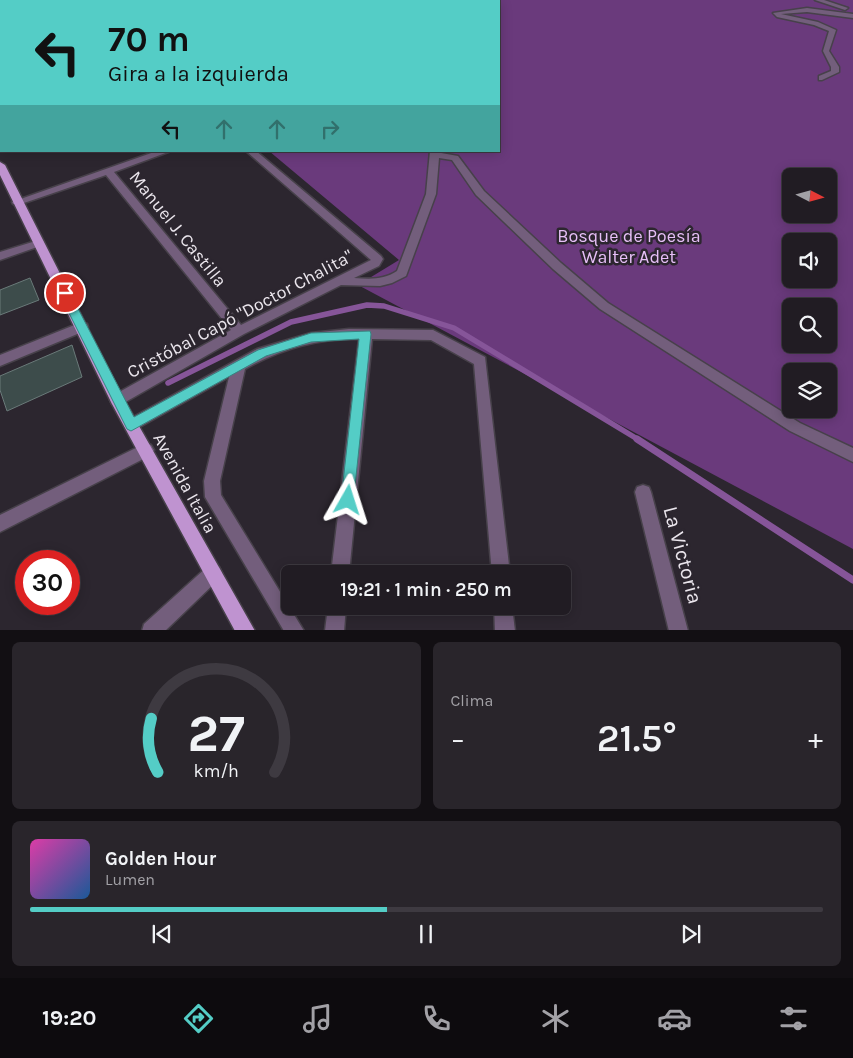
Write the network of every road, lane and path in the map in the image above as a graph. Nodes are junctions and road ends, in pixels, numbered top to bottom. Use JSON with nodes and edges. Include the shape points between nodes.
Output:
{"nodes":[{"id":1,"x":818,"y":0,"type":"edge"},
{"id":2,"x":853,"y":10,"type":"edge"},
{"id":3,"x":853,"y":16,"type":"edge"},
{"id":4,"x":822,"y":78,"type":"dead end"},
{"id":5,"x":161,"y":152,"type":"edge"},
{"id":6,"x":251,"y":152,"type":"edge"},
{"id":7,"x":436,"y":153,"type":"edge"},
{"id":8,"x":143,"y":155,"type":"edge"},
{"id":9,"x":108,"y":172,"type":"junction"},
{"id":10,"x":2,"y":173,"type":"edge"},
{"id":11,"x":17,"y":202,"type":"junction"},
{"id":12,"x":38,"y":243,"type":"junction"},
{"id":13,"x":0,"y":256,"type":"edge"},
{"id":14,"x":337,"y":281,"type":"junction"},
{"id":15,"x":82,"y":327,"type":"junction"},
{"id":16,"x":239,"y":331,"type":"junction"},
{"id":17,"x":366,"y":334,"type":"junction"},
{"id":18,"x":0,"y":361,"type":"edge"},
{"id":19,"x":239,"y":366,"type":"junction"},
{"id":20,"x":117,"y":400,"type":"junction"},
{"id":21,"x":131,"y":425,"type":"junction"},
{"id":22,"x":146,"y":450,"type":"junction"},
{"id":23,"x":853,"y":455,"type":"edge"},
{"id":24,"x":643,"y":492,"type":"dead end"},
{"id":25,"x":0,"y":524,"type":"edge"},
{"id":26,"x":341,"y":565,"type":"edge"},
{"id":27,"x":500,"y":565,"type":"edge"},
{"id":28,"x":213,"y":573,"type":"junction"},
{"id":29,"x":336,"y":615,"type":"edge"},
{"id":30,"x":504,"y":615,"type":"edge"},
{"id":31,"x":150,"y":630,"type":"edge"},
{"id":32,"x":246,"y":630,"type":"edge"},
{"id":33,"x":295,"y":630,"type":"edge"},
{"id":34,"x":334,"y":630,"type":"edge"},
{"id":35,"x":505,"y":630,"type":"edge"},
{"id":36,"x":679,"y":630,"type":"edge"}],
"edges":[{"from":1,"to":2,"type":"street"},
{"from":3,"to":4,"type":"street","via":[[807,10],[776,13],[833,30],[826,51],[835,72]]},
{"from":5,"to":8,"type":"street"},
{"from":6,"to":14,"type":"street","name":"Cristóbal Capó \"Doctor Chalita\"","via":[[377,259],[375,263]]},
{"from":7,"to":14,"type":"street","via":[[431,194],[402,273],[385,283]]},
{"from":7,"to":23,"type":"street","via":[[455,158],[480,193],[604,306],[795,427]]},
{"from":8,"to":9,"type":"street"},
{"from":9,"to":11,"type":"street"},
{"from":9,"to":16,"type":"street","name":"Manuel J. Castilla"},
{"from":10,"to":11,"type":"main road","name":"Avenida Italia"},
{"from":11,"to":12,"type":"main road","name":"Avenida Italia"},
{"from":12,"to":13,"type":"street"},
{"from":12,"to":15,"type":"main road","name":"Avenida Italia"},
{"from":14,"to":16,"type":"street","name":"Cristóbal Capó \"Doctor Chalita\""},
{"from":15,"to":18,"type":"street"},
{"from":15,"to":20,"type":"main road","name":"Avenida Italia"},
{"from":16,"to":20,"type":"street","name":"Cristóbal Capó \"Doctor Chalita\""},
{"from":17,"to":19,"type":"street","via":[[335,334],[296,341],[262,353]]},
{"from":17,"to":26,"type":"street"},
{"from":17,"to":27,"type":"street","via":[[433,335],[480,361]]},
{"from":19,"to":21,"type":"street"},
{"from":19,"to":33,"type":"street","via":[[212,481],[213,497]]},
{"from":20,"to":21,"type":"main road","name":"Avenida Italia"},
{"from":21,"to":22,"type":"main road","name":"Avenida Italia"},
{"from":22,"to":25,"type":"street"},
{"from":22,"to":28,"type":"main road","name":"Avenida Italia"},
{"from":24,"to":36,"type":"street","name":"La Victoria"},
{"from":28,"to":31,"type":"street"},
{"from":28,"to":32,"type":"main road","name":"Avenida Italia"},
{"from":29,"to":34,"type":"street"},
{"from":30,"to":35,"type":"street"}]}
